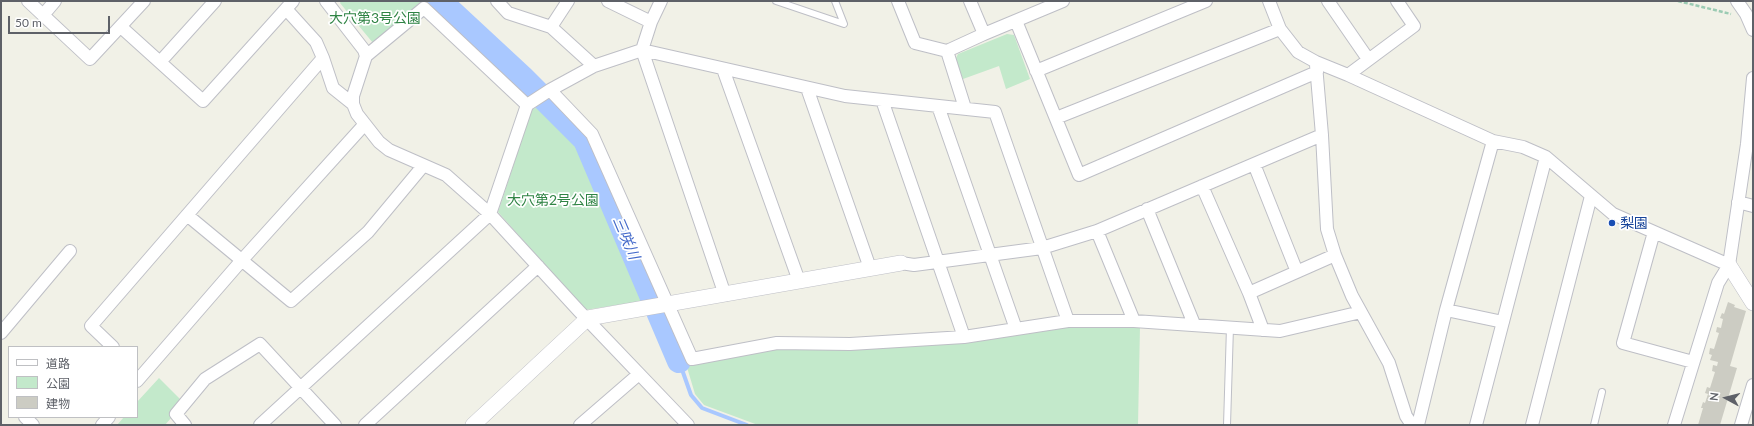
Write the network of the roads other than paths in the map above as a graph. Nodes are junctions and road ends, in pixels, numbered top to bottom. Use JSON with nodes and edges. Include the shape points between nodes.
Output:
{"nodes":[{"id":1,"x":28,"y":1,"type":"edge"},
{"id":2,"x":55,"y":1,"type":"edge"},
{"id":3,"x":144,"y":1,"type":"edge"},
{"id":4,"x":215,"y":1,"type":"edge"},
{"id":5,"x":326,"y":1,"type":"edge"},
{"id":6,"x":497,"y":1,"type":"edge"},
{"id":7,"x":568,"y":1,"type":"edge"},
{"id":8,"x":608,"y":1,"type":"edge"},
{"id":9,"x":660,"y":1,"type":"edge"},
{"id":10,"x":776,"y":1,"type":"edge"},
{"id":11,"x":835,"y":1,"type":"edge"},
{"id":12,"x":898,"y":1,"type":"edge"},
{"id":13,"x":970,"y":1,"type":"edge"},
{"id":14,"x":1063,"y":1,"type":"edge"},
{"id":15,"x":1206,"y":1,"type":"edge"},
{"id":16,"x":1269,"y":1,"type":"edge"},
{"id":17,"x":1328,"y":1,"type":"edge"},
{"id":18,"x":1397,"y":1,"type":"edge"},
{"id":19,"x":1737,"y":1,"type":"edge"},
{"id":20,"x":1046,"y":4,"type":"edge"},
{"id":21,"x":289,"y":5,"type":"edge"},
{"id":22,"x":44,"y":14,"type":"junction"},
{"id":23,"x":1016,"y":21,"type":"junction"},
{"id":24,"x":651,"y":22,"type":"junction"},
{"id":25,"x":551,"y":26,"type":"junction"},
{"id":26,"x":122,"y":27,"type":"junction"},
{"id":27,"x":1280,"y":29,"type":"junction"},
{"id":28,"x":1753,"y":30,"type":"edge"},
{"id":29,"x":984,"y":34,"type":"junction"},
{"id":30,"x":642,"y":50,"type":"junction"},
{"id":31,"x":947,"y":51,"type":"junction"},
{"id":32,"x":366,"y":56,"type":"junction"},
{"id":33,"x":323,"y":58,"type":"junction"},
{"id":34,"x":1368,"y":59,"type":"junction"},
{"id":35,"x":160,"y":62,"type":"junction"},
{"id":36,"x":594,"y":66,"type":"junction"},
{"id":37,"x":1316,"y":67,"type":"junction"},
{"id":38,"x":723,"y":69,"type":"junction"},
{"id":39,"x":1036,"y":70,"type":"junction"},
{"id":40,"x":1348,"y":75,"type":"junction"},
{"id":41,"x":1753,"y":78,"type":"edge"},
{"id":42,"x":807,"y":88,"type":"junction"},
{"id":43,"x":550,"y":90,"type":"junction"},
{"id":44,"x":882,"y":100,"type":"junction"},
{"id":45,"x":353,"y":104,"type":"junction"},
{"id":46,"x":527,"y":105,"type":"junction"},
{"id":47,"x":938,"y":106,"type":"junction"},
{"id":48,"x":965,"y":108,"type":"junction"},
{"id":49,"x":1056,"y":118,"type":"junction"},
{"id":50,"x":364,"y":125,"type":"junction"},
{"id":51,"x":1322,"y":135,"type":"junction"},
{"id":52,"x":1493,"y":141,"type":"junction"},
{"id":53,"x":1750,"y":145,"type":"edge"},
{"id":54,"x":1546,"y":157,"type":"junction"},
{"id":55,"x":1254,"y":164,"type":"junction"},
{"id":56,"x":423,"y":166,"type":"junction"},
{"id":57,"x":1202,"y":186,"type":"junction"},
{"id":58,"x":1591,"y":196,"type":"junction"},
{"id":59,"x":1738,"y":202,"type":"junction"},
{"id":60,"x":1753,"y":206,"type":"edge"},
{"id":61,"x":1148,"y":209,"type":"junction"},
{"id":62,"x":490,"y":214,"type":"junction"},
{"id":63,"x":187,"y":215,"type":"junction"},
{"id":64,"x":1097,"y":231,"type":"junction"},
{"id":65,"x":1654,"y":232,"type":"junction"},
{"id":66,"x":1042,"y":248,"type":"junction"},
{"id":67,"x":70,"y":250,"type":"dead end"},
{"id":68,"x":989,"y":255,"type":"junction"},
{"id":69,"x":1335,"y":255,"type":"junction"},
{"id":70,"x":242,"y":260,"type":"junction"},
{"id":71,"x":938,"y":262,"type":"junction"},
{"id":72,"x":901,"y":263,"type":"joint"},
{"id":73,"x":1729,"y":265,"type":"junction"},
{"id":74,"x":538,"y":266,"type":"junction"},
{"id":75,"x":870,"y":268,"type":"junction"},
{"id":76,"x":1297,"y":272,"type":"junction"},
{"id":77,"x":798,"y":281,"type":"junction"},
{"id":78,"x":1249,"y":293,"type":"junction"},
{"id":79,"x":725,"y":295,"type":"junction"},
{"id":80,"x":1753,"y":303,"type":"edge"},
{"id":81,"x":661,"y":305,"type":"junction"},
{"id":82,"x":1446,"y":310,"type":"junction"},
{"id":83,"x":1361,"y":312,"type":"junction"},
{"id":84,"x":588,"y":318,"type":"junction"},
{"id":85,"x":1134,"y":320,"type":"junction"},
{"id":86,"x":1068,"y":321,"type":"junction"},
{"id":87,"x":1503,"y":322,"type":"junction"},
{"id":88,"x":1194,"y":324,"type":"junction"},
{"id":89,"x":1230,"y":327,"type":"junction"},
{"id":90,"x":1016,"y":329,"type":"junction"},
{"id":91,"x":1263,"y":330,"type":"junction"},
{"id":92,"x":1,"y":333,"type":"edge"},
{"id":93,"x":964,"y":337,"type":"junction"},
{"id":94,"x":112,"y":346,"type":"edge"},
{"id":95,"x":1693,"y":362,"type":"junction"},
{"id":96,"x":639,"y":374,"type":"junction"},
{"id":97,"x":139,"y":375,"type":"edge"},
{"id":98,"x":1753,"y":385,"type":"edge"},
{"id":99,"x":300,"y":387,"type":"junction"},
{"id":100,"x":1602,"y":392,"type":"dead end"},
{"id":101,"x":584,"y":424,"type":"edge"},
{"id":102,"x":185,"y":425,"type":"edge"},
{"id":103,"x":260,"y":425,"type":"edge"},
{"id":104,"x":335,"y":425,"type":"edge"},
{"id":105,"x":365,"y":425,"type":"edge"},
{"id":106,"x":473,"y":425,"type":"edge"},
{"id":107,"x":688,"y":425,"type":"edge"},
{"id":108,"x":1226,"y":425,"type":"edge"},
{"id":109,"x":1412,"y":425,"type":"edge"},
{"id":110,"x":1418,"y":425,"type":"edge"},
{"id":111,"x":1476,"y":425,"type":"edge"},
{"id":112,"x":1532,"y":425,"type":"edge"},
{"id":113,"x":1594,"y":425,"type":"edge"},
{"id":114,"x":1674,"y":425,"type":"edge"},
{"id":115,"x":1741,"y":425,"type":"edge"}],
"edges":[{"from":1,"to":22,"type":"street"},
{"from":2,"to":22,"type":"street"},
{"from":3,"to":26,"type":"street"},
{"from":4,"to":35,"type":"street"},
{"from":5,"to":32,"type":"street"},
{"from":6,"to":25,"type":"street","via":[[508,14]]},
{"from":7,"to":25,"type":"street"},
{"from":8,"to":24,"type":"street"},
{"from":9,"to":24,"type":"street"},
{"from":10,"to":11,"type":"lane","via":[[844,24]]},
{"from":12,"to":31,"type":"street","via":[[915,43]]},
{"from":13,"to":29,"type":"street"},
{"from":14,"to":20,"type":"street"},
{"from":15,"to":39,"type":"street"},
{"from":16,"to":27,"type":"street"},
{"from":17,"to":34,"type":"street"},
{"from":18,"to":34,"type":"street","via":[[1414,26]]},
{"from":19,"to":28,"type":"street"},
{"from":20,"to":23,"type":"street"},
{"from":21,"to":33,"type":"street","via":[[316,42]]},
{"from":21,"to":35,"type":"street","via":[[203,101]]},
{"from":22,"to":26,"type":"street","via":[[90,59]]},
{"from":23,"to":29,"type":"street"},
{"from":23,"to":39,"type":"street"},
{"from":24,"to":30,"type":"street"},
{"from":25,"to":36,"type":"street"},
{"from":26,"to":35,"type":"street"},
{"from":27,"to":37,"type":"street","via":[[1298,52]]},
{"from":27,"to":49,"type":"street"},
{"from":29,"to":31,"type":"street"},
{"from":30,"to":36,"type":"street"},
{"from":30,"to":38,"type":"street"},
{"from":30,"to":79,"type":"street"},
{"from":31,"to":48,"type":"street"},
{"from":32,"to":45,"type":"street","via":[[353,96]]},
{"from":32,"to":46,"type":"street","via":[[424,8]]},
{"from":33,"to":45,"type":"street","via":[[333,88]]},
{"from":33,"to":63,"type":"street"},
{"from":34,"to":40,"type":"street"},
{"from":36,"to":43,"type":"street"},
{"from":37,"to":40,"type":"street"},
{"from":37,"to":49,"type":"street","via":[[1079,175]]},
{"from":37,"to":51,"type":"street"},
{"from":38,"to":42,"type":"street"},
{"from":38,"to":77,"type":"street"},
{"from":39,"to":49,"type":"street"},
{"from":40,"to":52,"type":"street"},
{"from":41,"to":53,"type":"street"},
{"from":42,"to":44,"type":"street"},
{"from":42,"to":75,"type":"street"},
{"from":43,"to":46,"type":"street"},
{"from":43,"to":81,"type":"street","via":[[592,134]]},
{"from":44,"to":47,"type":"street"},
{"from":44,"to":71,"type":"street"},
{"from":45,"to":50,"type":"street"},
{"from":46,"to":62,"type":"street"},
{"from":47,"to":48,"type":"street"},
{"from":47,"to":68,"type":"street"},
{"from":48,"to":66,"type":"street","via":[[995,112]]},
{"from":50,"to":56,"type":"street","via":[[389,150]]},
{"from":50,"to":70,"type":"street"},
{"from":51,"to":55,"type":"street"},
{"from":51,"to":69,"type":"street","via":[[1327,229]]},
{"from":52,"to":54,"type":"street","via":[[1523,147]]},
{"from":52,"to":82,"type":"street"},
{"from":53,"to":59,"type":"street"},
{"from":54,"to":58,"type":"street"},
{"from":54,"to":87,"type":"street"},
{"from":55,"to":57,"type":"street"},
{"from":55,"to":76,"type":"street"},
{"from":56,"to":62,"type":"street","via":[[446,175]]},
{"from":56,"to":70,"type":"street","via":[[368,232],[291,301]]},
{"from":57,"to":61,"type":"street"},
{"from":57,"to":78,"type":"street"},
{"from":58,"to":65,"type":"street","via":[[1613,214]]},
{"from":58,"to":112,"type":"street"},
{"from":59,"to":60,"type":"street"},
{"from":59,"to":73,"type":"street"},
{"from":61,"to":64,"type":"street"},
{"from":61,"to":88,"type":"street"},
{"from":62,"to":74,"type":"street"},
{"from":62,"to":99,"type":"street"},
{"from":63,"to":70,"type":"street"},
{"from":63,"to":94,"type":"street","via":[[91,326]]},
{"from":64,"to":66,"type":"street"},
{"from":64,"to":85,"type":"street"},
{"from":65,"to":73,"type":"street"},
{"from":65,"to":95,"type":"street","via":[[1623,343]]},
{"from":66,"to":68,"type":"street"},
{"from":66,"to":86,"type":"street"},
{"from":67,"to":92,"type":"street"},
{"from":68,"to":71,"type":"street"},
{"from":68,"to":90,"type":"street"},
{"from":69,"to":76,"type":"street"},
{"from":69,"to":83,"type":"street"},
{"from":70,"to":97,"type":"street"},
{"from":71,"to":72,"type":"street","via":[[914,265]]},
{"from":71,"to":93,"type":"street"},
{"from":72,"to":75,"type":"street"},
{"from":73,"to":80,"type":"street"},
{"from":73,"to":95,"type":"street","via":[[1718,283]]},
{"from":74,"to":84,"type":"street"},
{"from":74,"to":105,"type":"street"},
{"from":75,"to":77,"type":"street"},
{"from":76,"to":78,"type":"street"},
{"from":77,"to":79,"type":"street"},
{"from":78,"to":91,"type":"street"},
{"from":79,"to":81,"type":"street"},
{"from":81,"to":84,"type":"street"},
{"from":81,"to":93,"type":"street","via":[[692,359],[777,343],[850,344]]},
{"from":82,"to":87,"type":"street"},
{"from":82,"to":110,"type":"street"},
{"from":83,"to":91,"type":"street","via":[[1280,331]]},
{"from":83,"to":109,"type":"street","via":[[1390,363],[1406,416]]},
{"from":84,"to":96,"type":"street"},
{"from":84,"to":106,"type":"street"},
{"from":85,"to":86,"type":"street"},
{"from":85,"to":88,"type":"street"},
{"from":86,"to":90,"type":"street"},
{"from":87,"to":111,"type":"street"},
{"from":88,"to":89,"type":"street"},
{"from":89,"to":91,"type":"street"},
{"from":89,"to":108,"type":"lane"},
{"from":90,"to":93,"type":"street"},
{"from":95,"to":114,"type":"street"},
{"from":96,"to":101,"type":"street"},
{"from":96,"to":107,"type":"street"},
{"from":98,"to":115,"type":"street"},
{"from":99,"to":102,"type":"street","via":[[260,344],[205,379],[176,414]]},
{"from":99,"to":103,"type":"street"},
{"from":99,"to":104,"type":"street"},
{"from":100,"to":113,"type":"lane"}]}
